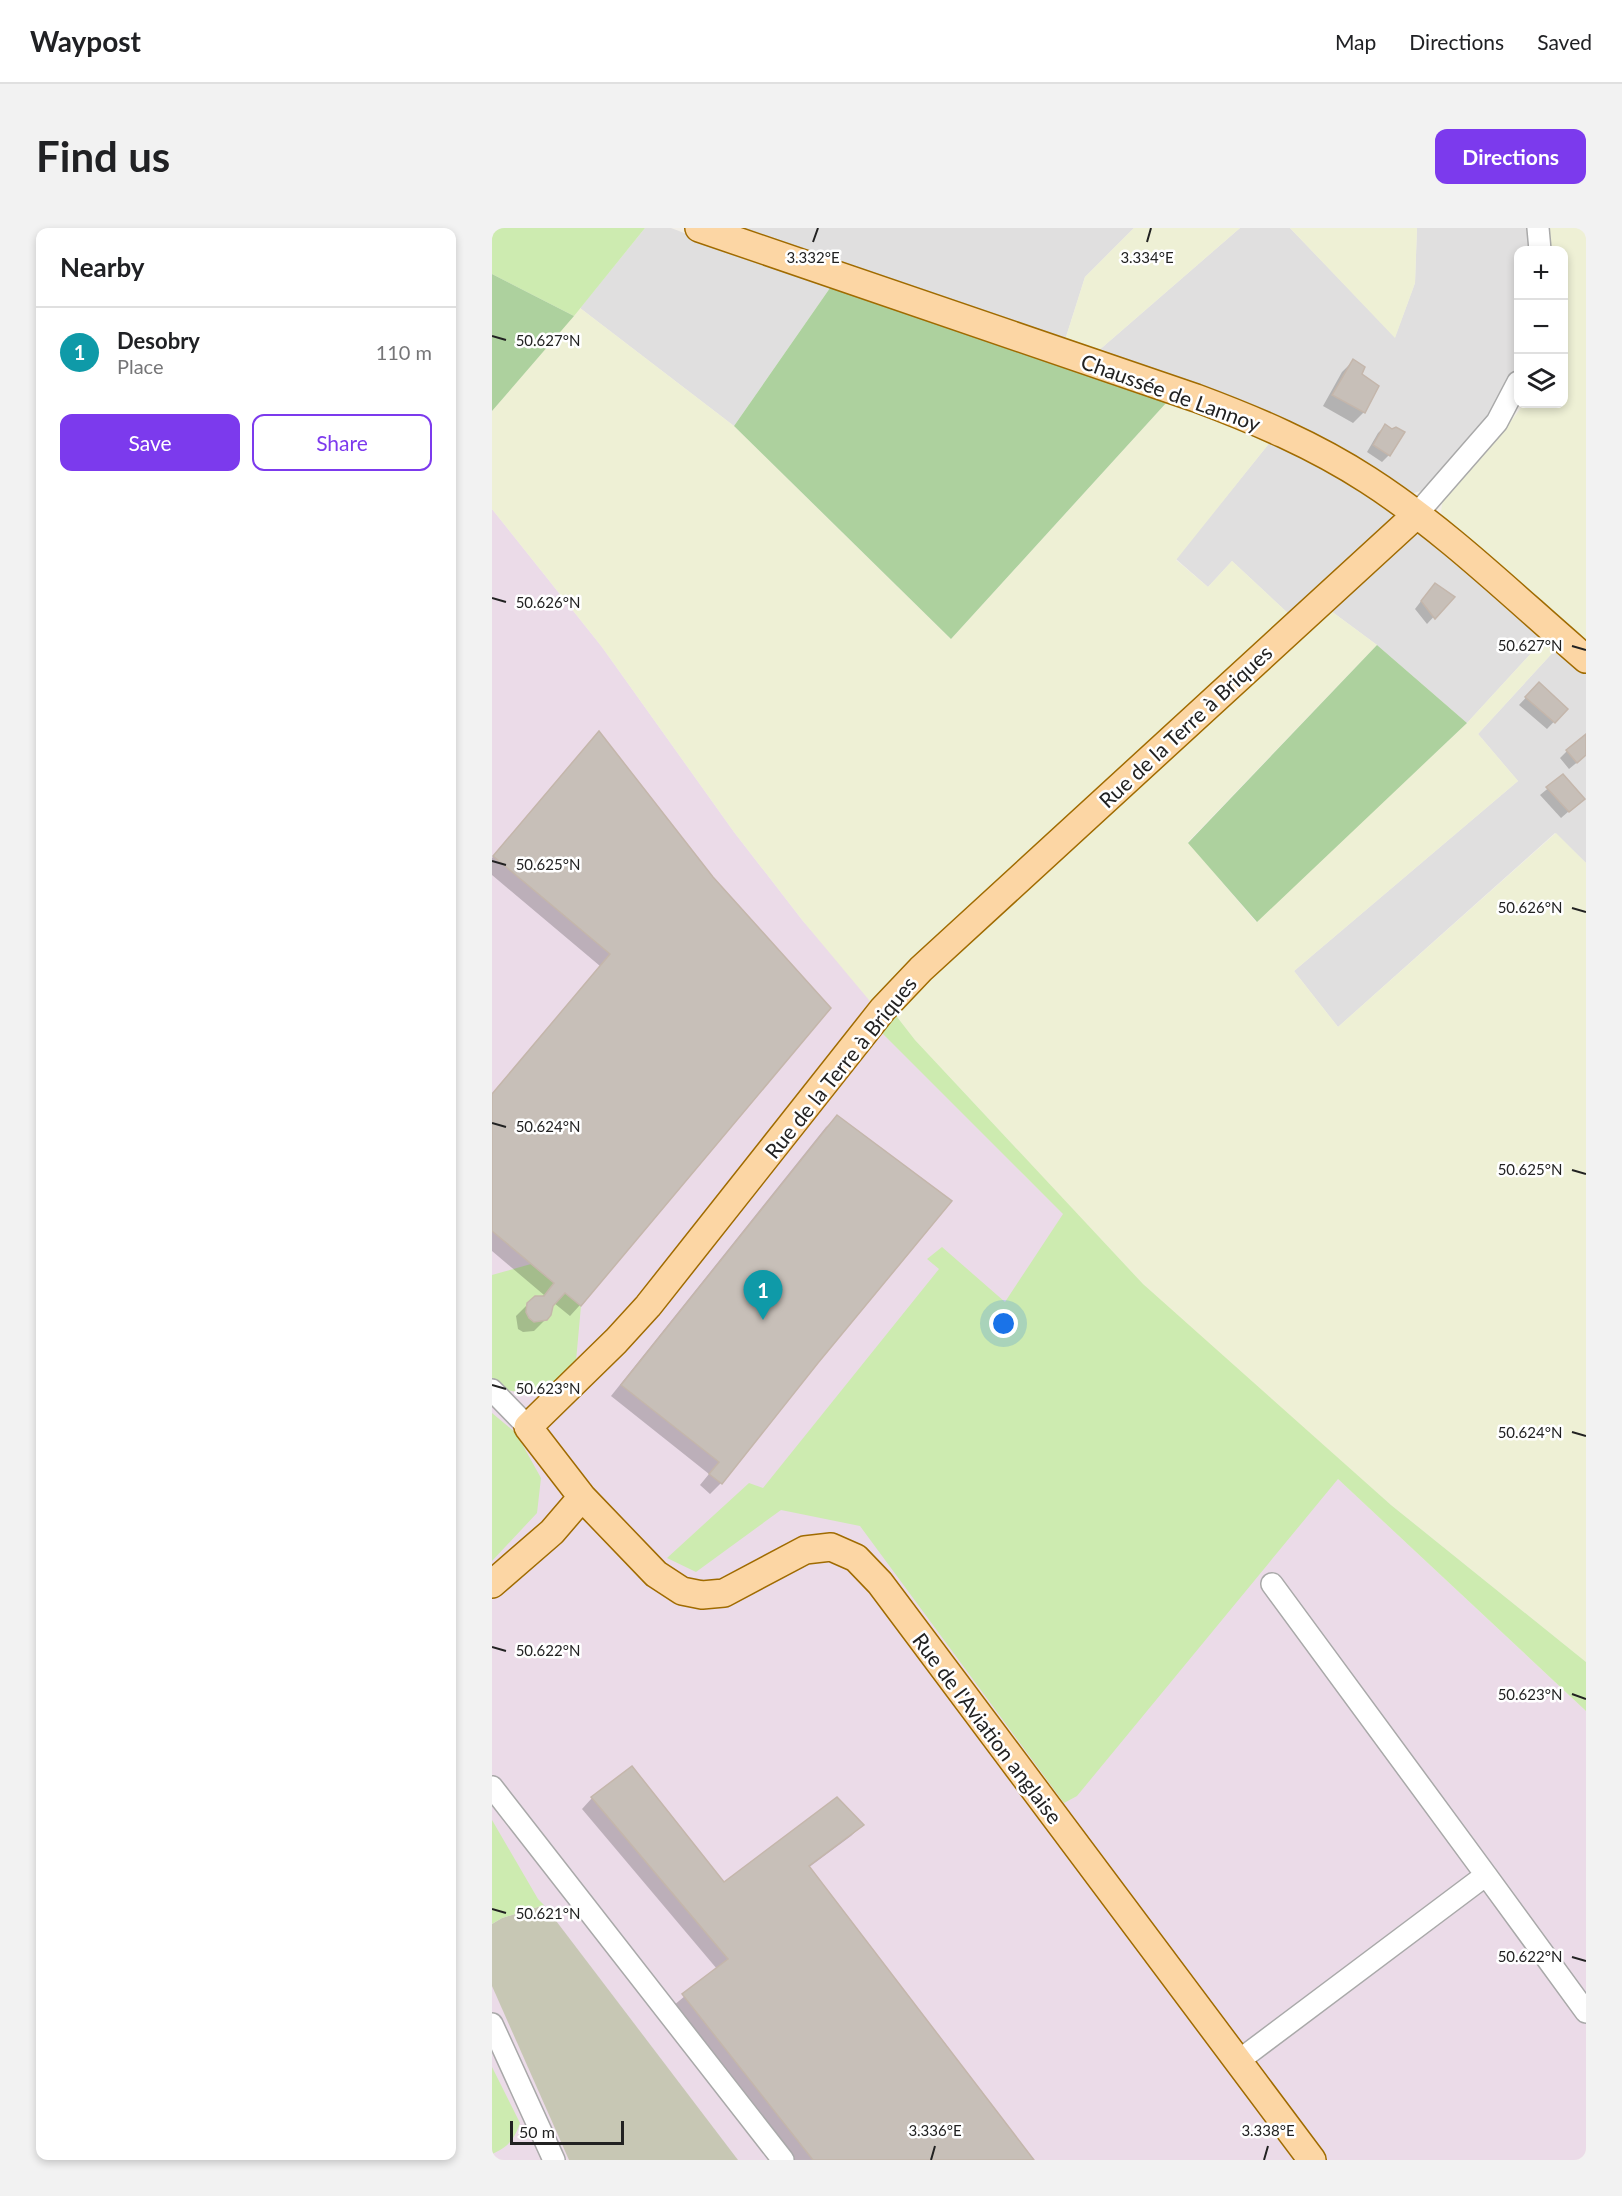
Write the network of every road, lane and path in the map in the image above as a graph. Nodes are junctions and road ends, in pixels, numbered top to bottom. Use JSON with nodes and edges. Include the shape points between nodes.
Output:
{"nodes":[{"id":1,"x":699,"y":228,"type":"edge"},
{"id":2,"x":1538,"y":228,"type":"edge"},
{"id":3,"x":1540,"y":246,"type":"edge"},
{"id":4,"x":1514,"y":390,"type":"edge"},
{"id":5,"x":1416,"y":514,"type":"junction"},
{"id":6,"x":1586,"y":659,"type":"edge"},
{"id":7,"x":492,"y":1390,"type":"edge"},
{"id":8,"x":528,"y":1427,"type":"junction"},
{"id":9,"x":582,"y":1497,"type":"junction"},
{"id":10,"x":492,"y":1584,"type":"edge"},
{"id":11,"x":1272,"y":1584,"type":"dead end"},
{"id":12,"x":492,"y":1787,"type":"edge"},
{"id":13,"x":1486,"y":1875,"type":"junction"},
{"id":14,"x":1586,"y":2012,"type":"edge"},
{"id":15,"x":492,"y":2024,"type":"edge"},
{"id":16,"x":1237,"y":2062,"type":"junction"},
{"id":17,"x":554,"y":2160,"type":"edge"},
{"id":18,"x":783,"y":2160,"type":"edge"},
{"id":19,"x":1312,"y":2160,"type":"edge"}],
"edges":[{"from":1,"to":5,"type":"main road","name":"Chaussée de Lannoy","via":[[1257,421],[1368,480]]},
{"from":2,"to":3,"type":"street"},
{"from":4,"to":5,"type":"street","via":[[1497,422]]},
{"from":5,"to":6,"type":"main road","name":"Chaussée de Lannoy"},
{"from":5,"to":8,"type":"main road","name":"Rue de la Terre à Briques","via":[[921,969],[883,1009],[648,1306]]},
{"from":7,"to":8,"type":"street"},
{"from":8,"to":9,"type":"main road"},
{"from":9,"to":10,"type":"main road","via":[[552,1532]]},
{"from":9,"to":16,"type":"main road","name":"Rue de l'Aviation anglaise","via":[[656,1574],[682,1591],[702,1596],[724,1593],[805,1550],[831,1547],[856,1558],[880,1582]]},
{"from":11,"to":13,"type":"street"},
{"from":12,"to":18,"type":"street"},
{"from":13,"to":14,"type":"street"},
{"from":13,"to":16,"type":"street"},
{"from":15,"to":17,"type":"street"},
{"from":16,"to":19,"type":"main road","name":"Rue de l'Aviation anglaise"}]}
